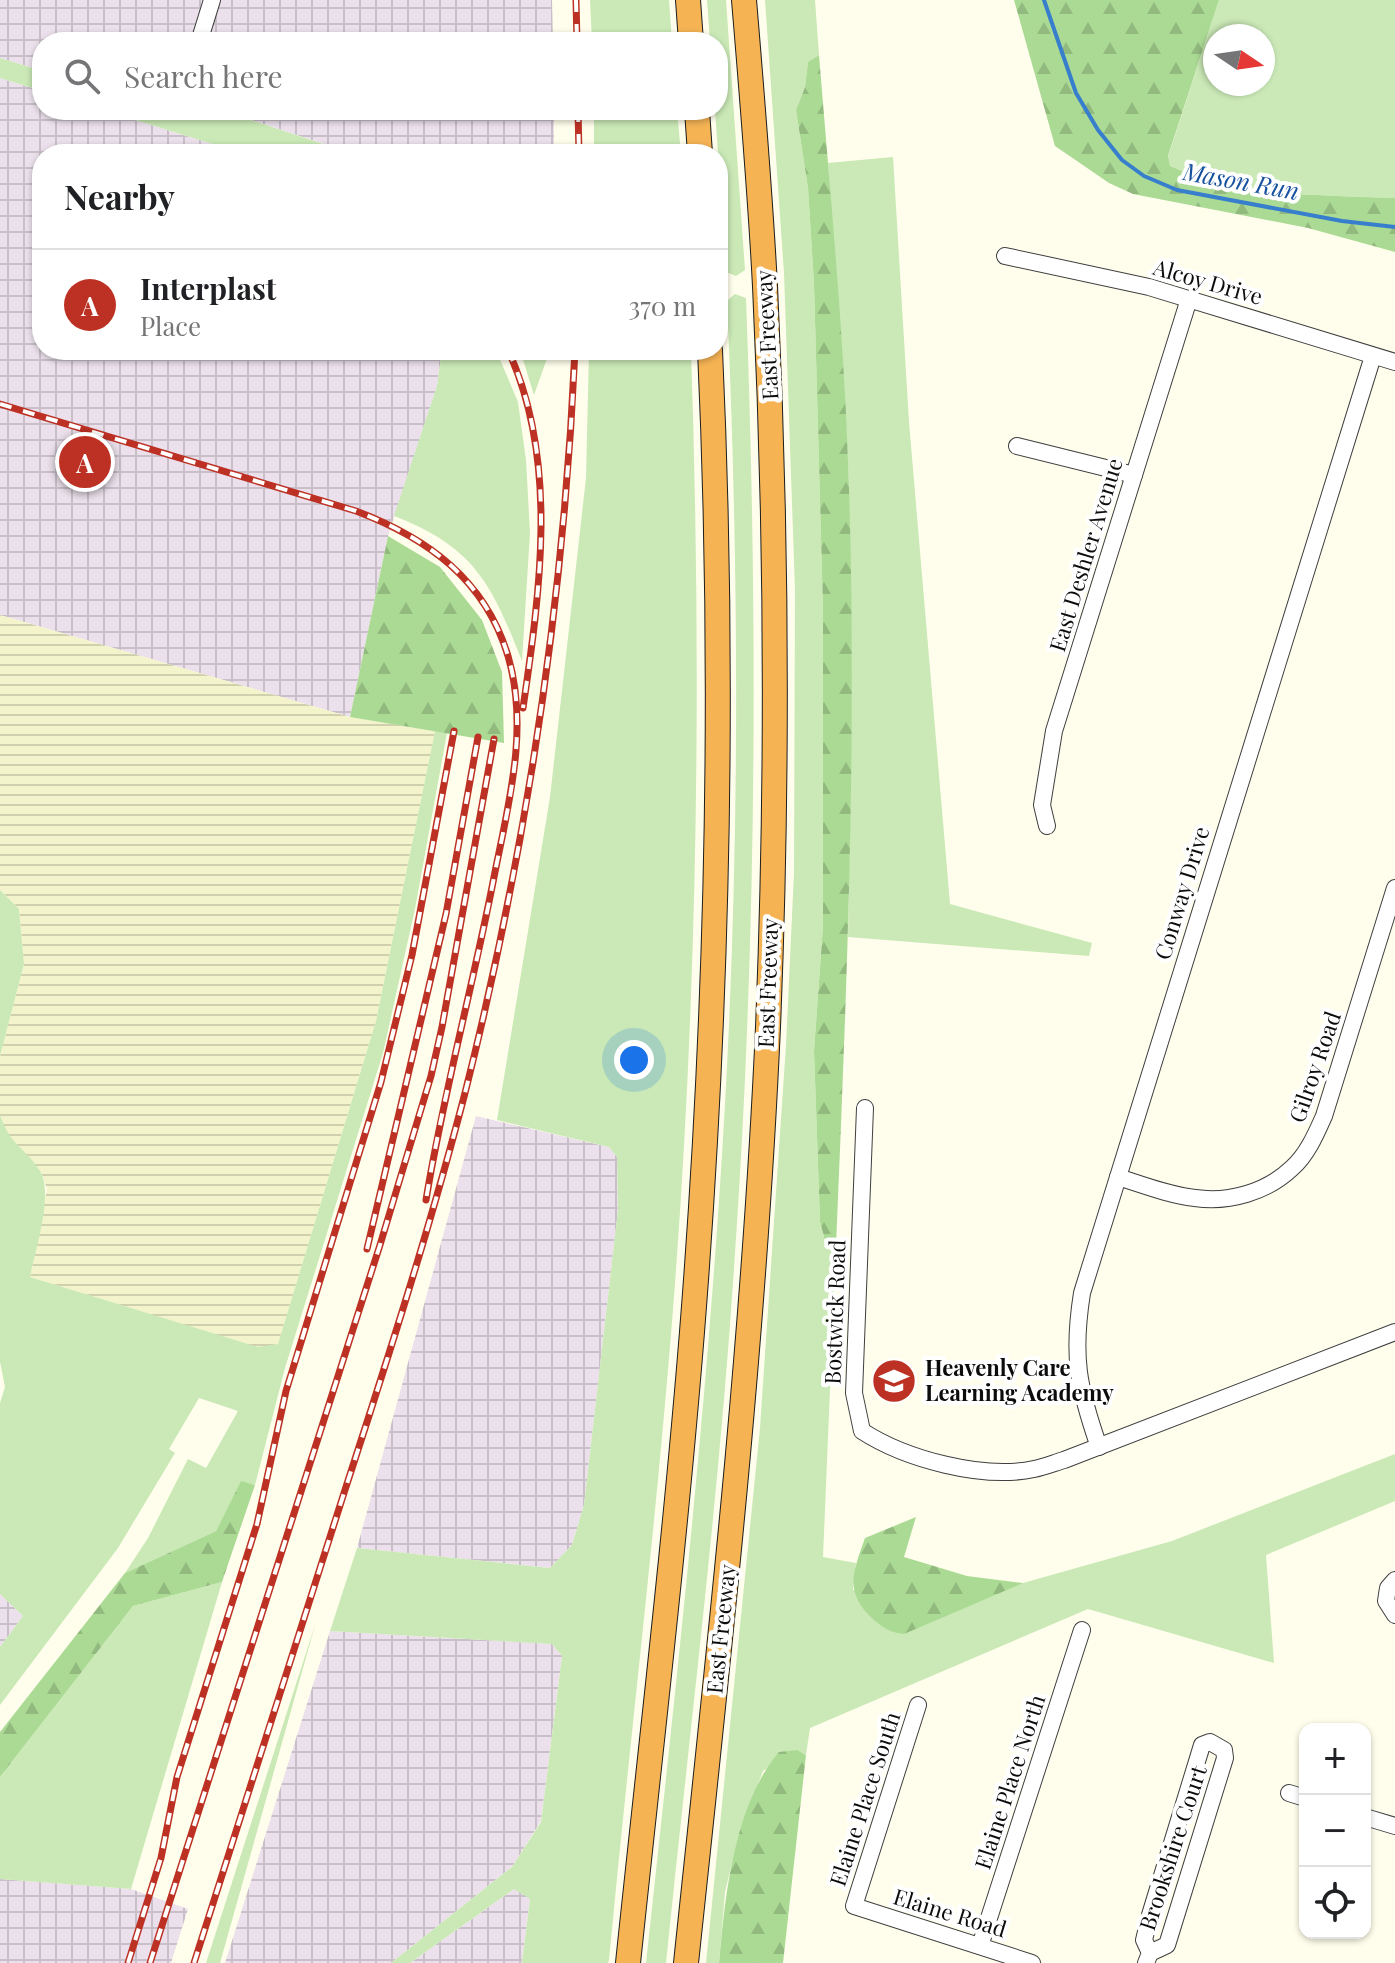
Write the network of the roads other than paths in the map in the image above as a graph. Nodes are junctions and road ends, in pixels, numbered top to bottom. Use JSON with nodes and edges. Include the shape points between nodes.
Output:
{"nodes":[{"id":1,"x":212,"y":0,"type":"edge"},
{"id":2,"x":688,"y":0,"type":"edge"},
{"id":3,"x":744,"y":0,"type":"edge"},
{"id":4,"x":202,"y":32,"type":"edge"},
{"id":5,"x":690,"y":32,"type":"edge"},
{"id":6,"x":698,"y":120,"type":"edge"},
{"id":7,"x":699,"y":144,"type":"edge"},
{"id":8,"x":1005,"y":256,"type":"dead end"},
{"id":9,"x":1189,"y":299,"type":"junction"},
{"id":10,"x":1373,"y":356,"type":"junction"},
{"id":11,"x":710,"y":360,"type":"edge"},
{"id":12,"x":1395,"y":362,"type":"edge"},
{"id":13,"x":1017,"y":446,"type":"dead end"},
{"id":14,"x":1134,"y":475,"type":"junction"},
{"id":15,"x":1047,"y":826,"type":"dead end"},
{"id":16,"x":1395,"y":888,"type":"edge"},
{"id":17,"x":865,"y":1108,"type":"dead end"},
{"id":18,"x":1118,"y":1177,"type":"junction"},
{"id":19,"x":1395,"y":1332,"type":"edge"},
{"id":20,"x":1099,"y":1447,"type":"junction"},
{"id":21,"x":1395,"y":1580,"type":"edge"},
{"id":22,"x":1395,"y":1615,"type":"edge"},
{"id":23,"x":1082,"y":1630,"type":"dead end"},
{"id":24,"x":918,"y":1705,"type":"dead end"},
{"id":25,"x":1371,"y":1819,"type":"edge"},
{"id":26,"x":1395,"y":1826,"type":"edge"},
{"id":27,"x":854,"y":1906,"type":"joint"},
{"id":28,"x":980,"y":1946,"type":"junction"},
{"id":29,"x":1148,"y":1958,"type":"edge"},
{"id":30,"x":628,"y":1963,"type":"edge"},
{"id":31,"x":686,"y":1963,"type":"edge"},
{"id":32,"x":1032,"y":1963,"type":"edge"}],
"edges":[{"from":1,"to":4,"type":"street"},
{"from":2,"to":5,"type":"highway"},
{"from":3,"to":31,"type":"highway","name":"East Freeway","via":[[771,436],[775,744],[768,1025],[737,1463]]},
{"from":6,"to":7,"type":"highway"},
{"from":8,"to":9,"type":"street","name":"Alcoy Drive"},
{"from":9,"to":10,"type":"street","name":"Alcoy Drive"},
{"from":9,"to":14,"type":"street","name":"East Deshler Avenue"},
{"from":10,"to":12,"type":"street","name":"Alcoy Drive"},
{"from":10,"to":18,"type":"street","name":"Conway Drive"},
{"from":11,"to":30,"type":"highway","via":[[717,730],[706,1093],[692,1331]]},
{"from":13,"to":14,"type":"street"},
{"from":14,"to":15,"type":"street","name":"East Deshler Avenue","via":[[1054,731],[1042,805]]},
{"from":16,"to":18,"type":"street","name":"Gilroy Road","via":[[1324,1116],[1293,1168],[1239,1198],[1215,1200]]},
{"from":17,"to":20,"type":"street","name":"Bostwick Road","via":[[854,1393],[862,1431],[882,1444],[954,1467],[1005,1472],[1034,1470]]},
{"from":18,"to":20,"type":"street","name":"Conway Drive","via":[[1077,1326],[1081,1397]]},
{"from":19,"to":20,"type":"street","name":"Bostwick Road"},
{"from":21,"to":22,"type":"street","via":[[1386,1601]]},
{"from":23,"to":28,"type":"street","name":"Elaine Place North"},
{"from":24,"to":27,"type":"street","name":"Elaine Place South"},
{"from":25,"to":26,"type":"street"},
{"from":27,"to":28,"type":"street","name":"Elaine Road"},
{"from":28,"to":32,"type":"street","name":"Elaine Road"},
{"from":29,"to":29,"type":"street","name":"Brookshire Court","via":[[1144,1940],[1150,1915],[1202,1745],[1210,1742],[1224,1750],[1225,1758],[1167,1945]]}]}
